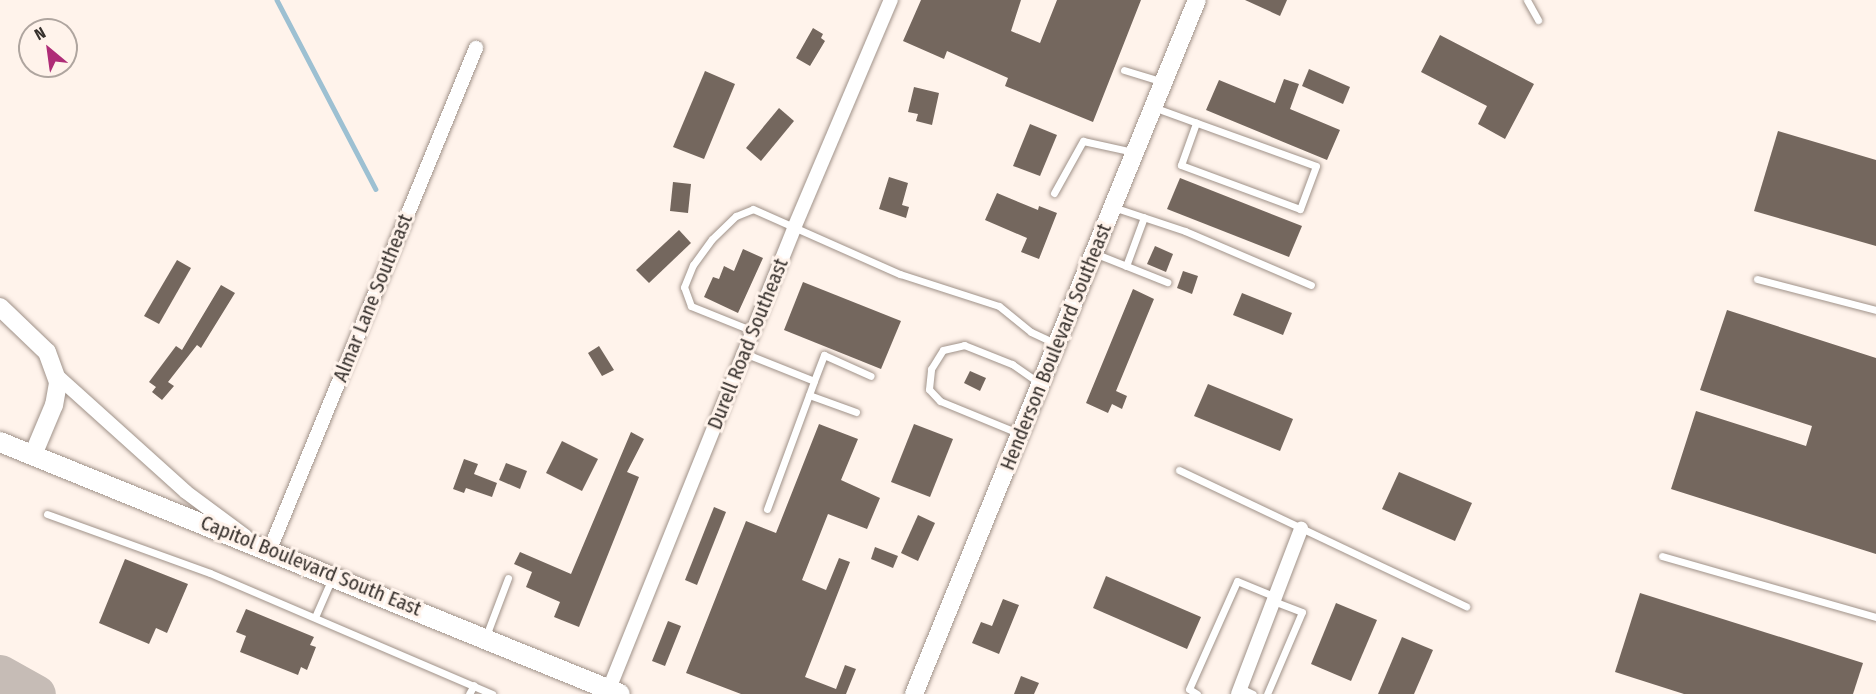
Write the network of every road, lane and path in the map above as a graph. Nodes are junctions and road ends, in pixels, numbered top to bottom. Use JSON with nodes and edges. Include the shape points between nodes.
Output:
{"nodes":[{"id":1,"x":891,"y":0,"type":"edge"},
{"id":2,"x":1197,"y":0,"type":"edge"},
{"id":3,"x":1527,"y":0,"type":"edge"},
{"id":4,"x":1538,"y":20,"type":"dead end"},
{"id":5,"x":476,"y":48,"type":"dead end"},
{"id":6,"x":1124,"y":70,"type":"dead end"},
{"id":7,"x":1164,"y":81,"type":"junction"},
{"id":8,"x":1153,"y":107,"type":"junction"},
{"id":9,"x":1196,"y":123,"type":"junction"},
{"id":10,"x":1135,"y":153,"type":"junction"},
{"id":11,"x":1054,"y":194,"type":"dead end"},
{"id":12,"x":1113,"y":207,"type":"junction"},
{"id":13,"x":1144,"y":217,"type":"junction"},
{"id":14,"x":794,"y":228,"type":"junction"},
{"id":15,"x":1094,"y":253,"type":"junction"},
{"id":16,"x":1126,"y":266,"type":"junction"},
{"id":17,"x":1756,"y":279,"type":"dead end"},
{"id":18,"x":1167,"y":282,"type":"dead end"},
{"id":19,"x":1311,"y":285,"type":"dead end"},
{"id":20,"x":0,"y":307,"type":"edge"},
{"id":21,"x":1876,"y":310,"type":"edge"},
{"id":22,"x":753,"y":331,"type":"junction"},
{"id":23,"x":1057,"y":344,"type":"junction"},
{"id":24,"x":744,"y":353,"type":"junction"},
{"id":25,"x":55,"y":374,"type":"junction"},
{"id":26,"x":871,"y":376,"type":"dead end"},
{"id":27,"x":814,"y":381,"type":"junction"},
{"id":28,"x":1040,"y":384,"type":"junction"},
{"id":29,"x":809,"y":394,"type":"junction"},
{"id":30,"x":856,"y":412,"type":"dead end"},
{"id":31,"x":1020,"y":434,"type":"junction"},
{"id":32,"x":0,"y":442,"type":"edge"},
{"id":33,"x":33,"y":455,"type":"junction"},
{"id":34,"x":1179,"y":470,"type":"dead end"},
{"id":35,"x":767,"y":509,"type":"dead end"},
{"id":36,"x":47,"y":514,"type":"dead end"},
{"id":37,"x":1301,"y":529,"type":"junction"},
{"id":38,"x":261,"y":545,"type":"junction"},
{"id":39,"x":1662,"y":556,"type":"dead end"},
{"id":40,"x":333,"y":575,"type":"junction"},
{"id":41,"x":508,"y":578,"type":"dead end"},
{"id":42,"x":1275,"y":599,"type":"junction"},
{"id":43,"x":1466,"y":606,"type":"dead end"},
{"id":44,"x":315,"y":617,"type":"junction"},
{"id":45,"x":1876,"y":617,"type":"edge"},
{"id":46,"x":485,"y":639,"type":"junction"},
{"id":47,"x":474,"y":685,"type":"junction"},
{"id":48,"x":615,"y":692,"type":"edge"},
{"id":49,"x":1244,"y":692,"type":"edge"},
{"id":50,"x":469,"y":694,"type":"edge"},
{"id":51,"x":492,"y":694,"type":"edge"},
{"id":52,"x":914,"y":694,"type":"edge"},
{"id":53,"x":1197,"y":694,"type":"edge"},
{"id":54,"x":1267,"y":694,"type":"edge"}],
"edges":[{"from":1,"to":14,"type":"street","name":"Durell Road Southeast"},
{"from":2,"to":7,"type":"street","name":"Henderson Boulevard Southeast"},
{"from":3,"to":4,"type":"lane"},
{"from":5,"to":38,"type":"street","name":"Almar Lane Southeast"},
{"from":6,"to":7,"type":"lane"},
{"from":7,"to":8,"type":"street","name":"Henderson Boulevard Southeast"},
{"from":8,"to":9,"type":"lane"},
{"from":8,"to":10,"type":"street","name":"Henderson Boulevard Southeast"},
{"from":9,"to":9,"type":"lane","via":[[1316,166],[1300,209],[1181,165]]},
{"from":10,"to":11,"type":"lane","via":[[1083,141]]},
{"from":10,"to":12,"type":"street","name":"Henderson Boulevard Southeast"},
{"from":12,"to":13,"type":"lane"},
{"from":12,"to":15,"type":"street","name":"Henderson Boulevard Southeast"},
{"from":13,"to":16,"type":"lane"},
{"from":13,"to":19,"type":"lane"},
{"from":14,"to":22,"type":"street","name":"Durell Road Southeast"},
{"from":14,"to":22,"type":"lane","via":[[753,209],[736,216],[712,239],[684,287],[691,306]]},
{"from":14,"to":23,"type":"lane","via":[[900,274],[999,306],[1030,332]]},
{"from":15,"to":16,"type":"lane"},
{"from":15,"to":23,"type":"street","name":"Henderson Boulevard Southeast"},
{"from":16,"to":18,"type":"lane"},
{"from":17,"to":21,"type":"lane"},
{"from":20,"to":25,"type":"street","via":[[47,352]]},
{"from":22,"to":24,"type":"street","name":"Durell Road Southeast"},
{"from":23,"to":28,"type":"street","name":"Henderson Boulevard Southeast"},
{"from":24,"to":27,"type":"lane"},
{"from":24,"to":48,"type":"street","name":"Durell Road Southeast"},
{"from":25,"to":33,"type":"street","via":[[58,383],[54,405]]},
{"from":25,"to":38,"type":"street","via":[[186,492]]},
{"from":26,"to":27,"type":"lane","via":[[824,355]]},
{"from":27,"to":29,"type":"lane"},
{"from":28,"to":31,"type":"street","name":"Henderson Boulevard Southeast"},
{"from":28,"to":31,"type":"lane","via":[[1012,364],[964,345],[943,350],[932,369],[929,389],[940,401]]},
{"from":29,"to":30,"type":"lane"},
{"from":29,"to":35,"type":"lane"},
{"from":31,"to":52,"type":"street","name":"Henderson Boulevard Southeast"},
{"from":32,"to":33,"type":"main road","name":"Capitol Boulevard South East"},
{"from":33,"to":38,"type":"main road","name":"Capitol Boulevard South East"},
{"from":34,"to":37,"type":"lane"},
{"from":36,"to":44,"type":"lane"},
{"from":37,"to":42,"type":"street"},
{"from":37,"to":43,"type":"lane"},
{"from":38,"to":40,"type":"main road","name":"Capitol Boulevard South East"},
{"from":39,"to":45,"type":"lane"},
{"from":40,"to":44,"type":"lane"},
{"from":40,"to":46,"type":"main road","name":"Capitol Boulevard South East"},
{"from":41,"to":46,"type":"lane"},
{"from":42,"to":49,"type":"street"},
{"from":42,"to":53,"type":"lane","via":[[1237,581],[1189,690]]},
{"from":42,"to":54,"type":"lane","via":[[1302,612]]},
{"from":44,"to":47,"type":"lane"},
{"from":46,"to":48,"type":"main road","name":"Capitol Boulevard South East"},
{"from":47,"to":50,"type":"lane"},
{"from":47,"to":51,"type":"lane"}]}
